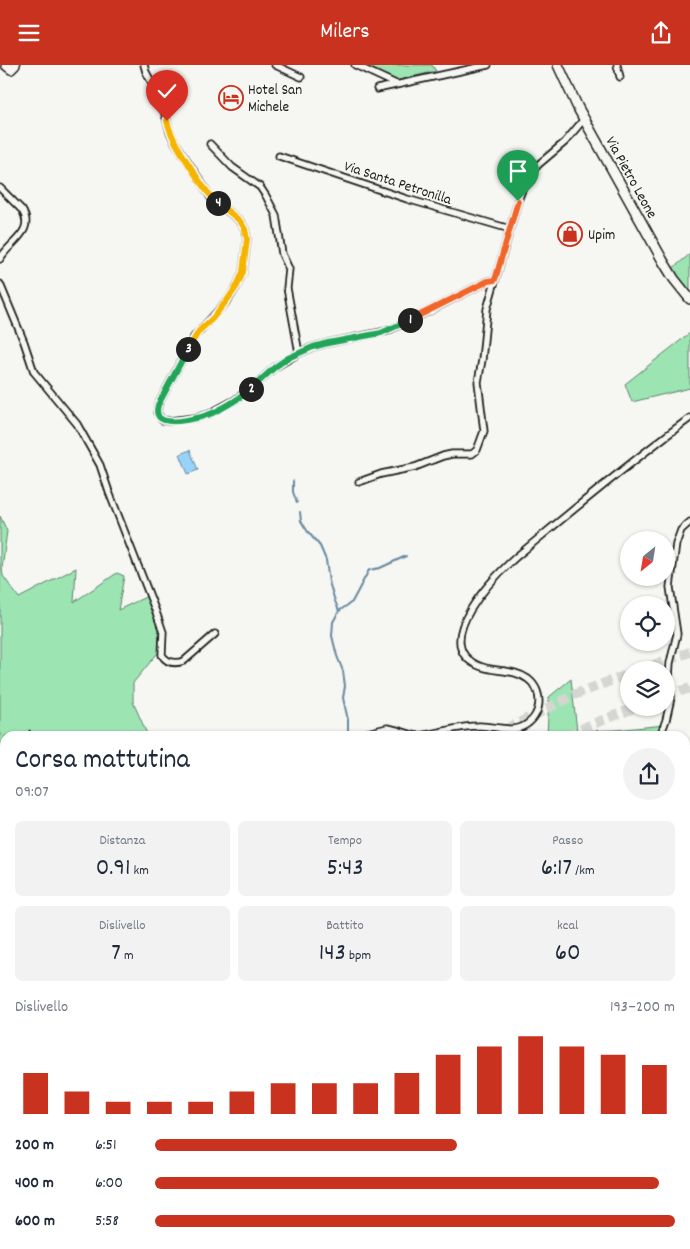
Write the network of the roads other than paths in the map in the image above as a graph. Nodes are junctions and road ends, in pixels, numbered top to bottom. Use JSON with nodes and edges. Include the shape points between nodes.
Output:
{"nodes":[{"id":1,"x":6,"y":65,"type":"edge"},
{"id":2,"x":15,"y":65,"type":"edge"},
{"id":3,"x":144,"y":65,"type":"edge"},
{"id":4,"x":275,"y":65,"type":"edge"},
{"id":5,"x":355,"y":65,"type":"edge"},
{"id":6,"x":488,"y":65,"type":"edge"},
{"id":7,"x":558,"y":65,"type":"edge"},
{"id":8,"x":616,"y":65,"type":"edge"},
{"id":9,"x":301,"y":77,"type":"dead end"},
{"id":10,"x":620,"y":77,"type":"dead end"},
{"id":11,"x":396,"y":84,"type":"junction"},
{"id":12,"x":377,"y":89,"type":"dead end"},
{"id":13,"x":584,"y":119,"type":"junction"},
{"id":14,"x":210,"y":144,"type":"dead end"},
{"id":15,"x":279,"y":156,"type":"dead end"},
{"id":16,"x":0,"y":188,"type":"edge"},
{"id":17,"x":510,"y":229,"type":"junction"},
{"id":18,"x":0,"y":259,"type":"edge"},
{"id":19,"x":495,"y":280,"type":"junction"},
{"id":20,"x":0,"y":285,"type":"edge"},
{"id":21,"x":690,"y":299,"type":"edge"},
{"id":22,"x":299,"y":353,"type":"junction"},
{"id":23,"x":690,"y":418,"type":"edge"},
{"id":24,"x":359,"y":482,"type":"dead end"},
{"id":25,"x":690,"y":522,"type":"edge"},
{"id":26,"x":215,"y":635,"type":"dead end"},
{"id":27,"x":375,"y":731,"type":"edge"},
{"id":28,"x":400,"y":731,"type":"edge"},
{"id":29,"x":446,"y":731,"type":"edge"},
{"id":30,"x":662,"y":731,"type":"edge"}],
"edges":[{"from":1,"to":2,"type":"main road","via":[[11,69]]},
{"from":3,"to":22,"type":"street","via":[[161,100],[175,142],[211,197],[240,221],[247,239],[240,280],[224,305],[194,337],[158,405],[159,417],[166,421],[194,419],[216,412]]},
{"from":4,"to":9,"type":"street"},
{"from":5,"to":11,"type":"street"},
{"from":6,"to":11,"type":"street"},
{"from":7,"to":13,"type":"main road","name":"Via Pietro Leone"},
{"from":8,"to":10,"type":"street"},
{"from":11,"to":12,"type":"street"},
{"from":13,"to":17,"type":"street","via":[[565,142],[530,173]]},
{"from":13,"to":21,"type":"main road","name":"Via Pietro Leone","via":[[663,261]]},
{"from":14,"to":22,"type":"street","via":[[232,167],[260,187],[276,215],[282,254],[290,269],[287,288]]},
{"from":15,"to":17,"type":"street","name":"Via Santa Petronilla"},
{"from":16,"to":18,"type":"street","via":[[22,210],[27,224]]},
{"from":17,"to":19,"type":"street"},
{"from":19,"to":22,"type":"street","via":[[387,331],[328,343]]},
{"from":19,"to":24,"type":"street","via":[[487,309],[478,382],[484,427],[477,450],[472,454],[443,456]]},
{"from":20,"to":26,"type":"street","via":[[34,371],[77,424],[100,465],[163,632],[163,657],[180,663]]},
{"from":23,"to":29,"type":"street","via":[[516,557],[491,583],[465,619],[460,631],[462,651],[482,667],[510,672],[529,680],[538,695],[535,716],[529,723],[513,729],[477,725]]},
{"from":25,"to":30,"type":"street","via":[[681,530],[676,544],[670,587],[677,634],[669,671],[671,698]]},
{"from":27,"to":28,"type":"street","via":[[387,728]]}]}
